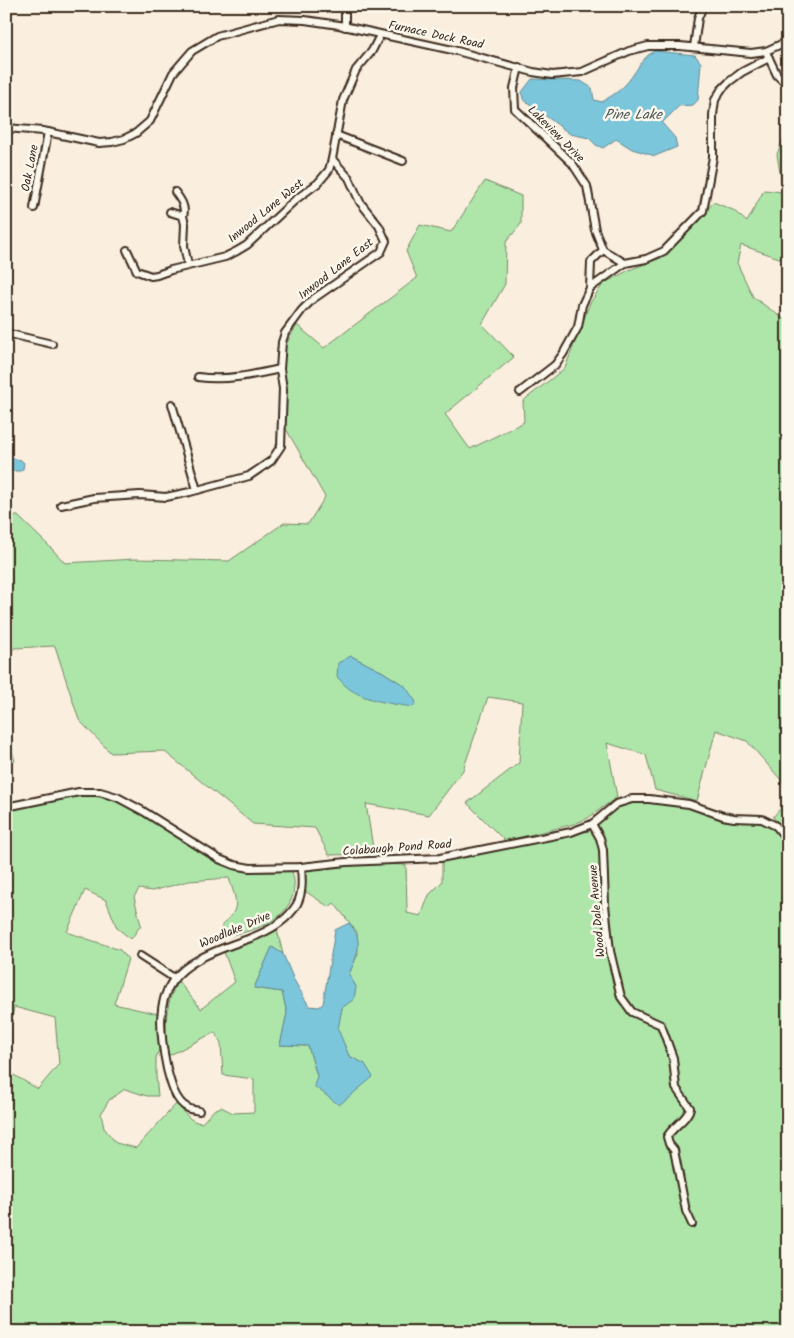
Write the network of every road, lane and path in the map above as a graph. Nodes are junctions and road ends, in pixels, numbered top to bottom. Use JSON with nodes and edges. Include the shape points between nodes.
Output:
{"nodes":[{"id":1,"x":345,"y":6,"type":"edge"},
{"id":2,"x":703,"y":6,"type":"edge"},
{"id":3,"x":344,"y":27,"type":"junction"},
{"id":4,"x":380,"y":35,"type":"junction"},
{"id":5,"x":788,"y":40,"type":"edge"},
{"id":6,"x":694,"y":47,"type":"junction"},
{"id":7,"x":766,"y":51,"type":"junction"},
{"id":8,"x":769,"y":58,"type":"junction"},
{"id":9,"x":520,"y":67,"type":"junction"},
{"id":10,"x":788,"y":86,"type":"edge"},
{"id":11,"x":6,"y":128,"type":"edge"},
{"id":12,"x":48,"y":132,"type":"junction"},
{"id":13,"x":336,"y":134,"type":"junction"},
{"id":14,"x":332,"y":159,"type":"junction"},
{"id":15,"x":403,"y":161,"type":"dead end"},
{"id":16,"x":175,"y":192,"type":"dead end"},
{"id":17,"x":34,"y":208,"type":"dead end"},
{"id":18,"x":170,"y":212,"type":"dead end"},
{"id":19,"x":183,"y":216,"type":"junction"},
{"id":20,"x":126,"y":250,"type":"dead end"},
{"id":21,"x":603,"y":250,"type":"junction"},
{"id":22,"x":625,"y":263,"type":"junction"},
{"id":23,"x":188,"y":265,"type":"junction"},
{"id":24,"x":590,"y":288,"type":"junction"},
{"id":25,"x":6,"y":333,"type":"edge"},
{"id":26,"x":52,"y":344,"type":"dead end"},
{"id":27,"x":280,"y":369,"type":"junction"},
{"id":28,"x":198,"y":377,"type":"dead end"},
{"id":29,"x":520,"y":392,"type":"dead end"},
{"id":30,"x":172,"y":404,"type":"dead end"},
{"id":31,"x":197,"y":490,"type":"junction"},
{"id":32,"x":61,"y":505,"type":"dead end"},
{"id":33,"x":6,"y":807,"type":"edge"},
{"id":34,"x":592,"y":824,"type":"junction"},
{"id":35,"x":788,"y":840,"type":"edge"},
{"id":36,"x":301,"y":867,"type":"junction"},
{"id":37,"x":140,"y":956,"type":"dead end"},
{"id":38,"x":174,"y":978,"type":"junction"},
{"id":39,"x":199,"y":1111,"type":"dead end"},
{"id":40,"x":692,"y":1224,"type":"dead end"}],
"edges":[{"from":1,"to":3,"type":"street"},
{"from":2,"to":6,"type":"street"},
{"from":3,"to":4,"type":"street","name":"Furnace Dock Road"},
{"from":3,"to":12,"type":"street","name":"Furnace Dock Road","via":[[279,19],[216,36],[181,61],[169,79],[152,118],[133,136],[99,143]]},
{"from":4,"to":9,"type":"street","name":"Furnace Dock Road","via":[[457,50]]},
{"from":4,"to":13,"type":"street","via":[[356,70],[343,100]]},
{"from":5,"to":7,"type":"street","name":"Furnace Dock Road"},
{"from":6,"to":7,"type":"street","name":"Furnace Dock Road","via":[[744,53]]},
{"from":6,"to":9,"type":"street","name":"Furnace Dock Road","via":[[640,47],[589,70],[569,74],[543,74]]},
{"from":7,"to":8,"type":"street"},
{"from":8,"to":10,"type":"street","via":[[777,75]]},
{"from":8,"to":22,"type":"street","via":[[730,81],[715,100],[714,157],[703,211],[658,255]]},
{"from":9,"to":21,"type":"street","name":"Lakeview Drive","via":[[514,88],[515,109],[572,163],[587,186],[594,230]]},
{"from":11,"to":12,"type":"street","name":"Furnace Dock Road"},
{"from":12,"to":17,"type":"street","name":"Oak Lane"},
{"from":13,"to":14,"type":"street"},
{"from":13,"to":15,"type":"street"},
{"from":14,"to":23,"type":"street","name":"Inwood Lane West","via":[[329,170],[318,183],[247,245],[225,257]]},
{"from":14,"to":27,"type":"street","name":"Inwood Lane East","via":[[349,178],[360,202],[386,241],[381,252],[302,310],[282,342]]},
{"from":16,"to":19,"type":"street","via":[[182,200]]},
{"from":18,"to":19,"type":"street"},
{"from":19,"to":23,"type":"street"},
{"from":20,"to":23,"type":"street","name":"Inwood Lane West","via":[[137,271],[151,276]]},
{"from":21,"to":22,"type":"street"},
{"from":21,"to":24,"type":"street","via":[[591,262]]},
{"from":22,"to":24,"type":"street"},
{"from":24,"to":29,"type":"street","via":[[582,305],[578,327],[563,354]]},
{"from":25,"to":26,"type":"street"},
{"from":27,"to":28,"type":"street","via":[[256,375]]},
{"from":27,"to":31,"type":"street","name":"Inwood Lane East","via":[[283,389],[281,446],[277,453],[249,476]]},
{"from":30,"to":31,"type":"street"},
{"from":31,"to":32,"type":"street","name":"Inwood Lane East","via":[[166,497],[94,498]]},
{"from":33,"to":36,"type":"street","name":"Colabaugh Pond Road","via":[[79,792],[100,792],[143,811],[227,862],[250,868]]},
{"from":34,"to":35,"type":"street","name":"Colabaugh Pond Road","via":[[624,801],[668,801],[689,804],[723,816],[762,819],[776,826]]},
{"from":34,"to":36,"type":"street","name":"Colabaugh Pond Road","via":[[570,832],[440,858]]},
{"from":34,"to":40,"type":"street","name":"Wood Dale Avenue","via":[[603,850],[610,951],[621,997],[632,1012],[661,1025],[673,1058],[676,1088],[690,1108],[689,1114],[672,1128],[667,1137],[674,1150],[686,1211]]},
{"from":36,"to":38,"type":"street","name":"Woodlake Drive","via":[[302,887],[297,904],[287,917],[260,934],[197,959]]},
{"from":37,"to":38,"type":"street"},
{"from":38,"to":39,"type":"street","name":"Woodlake Drive","via":[[163,999],[161,1018],[167,1070],[182,1104]]}]}
